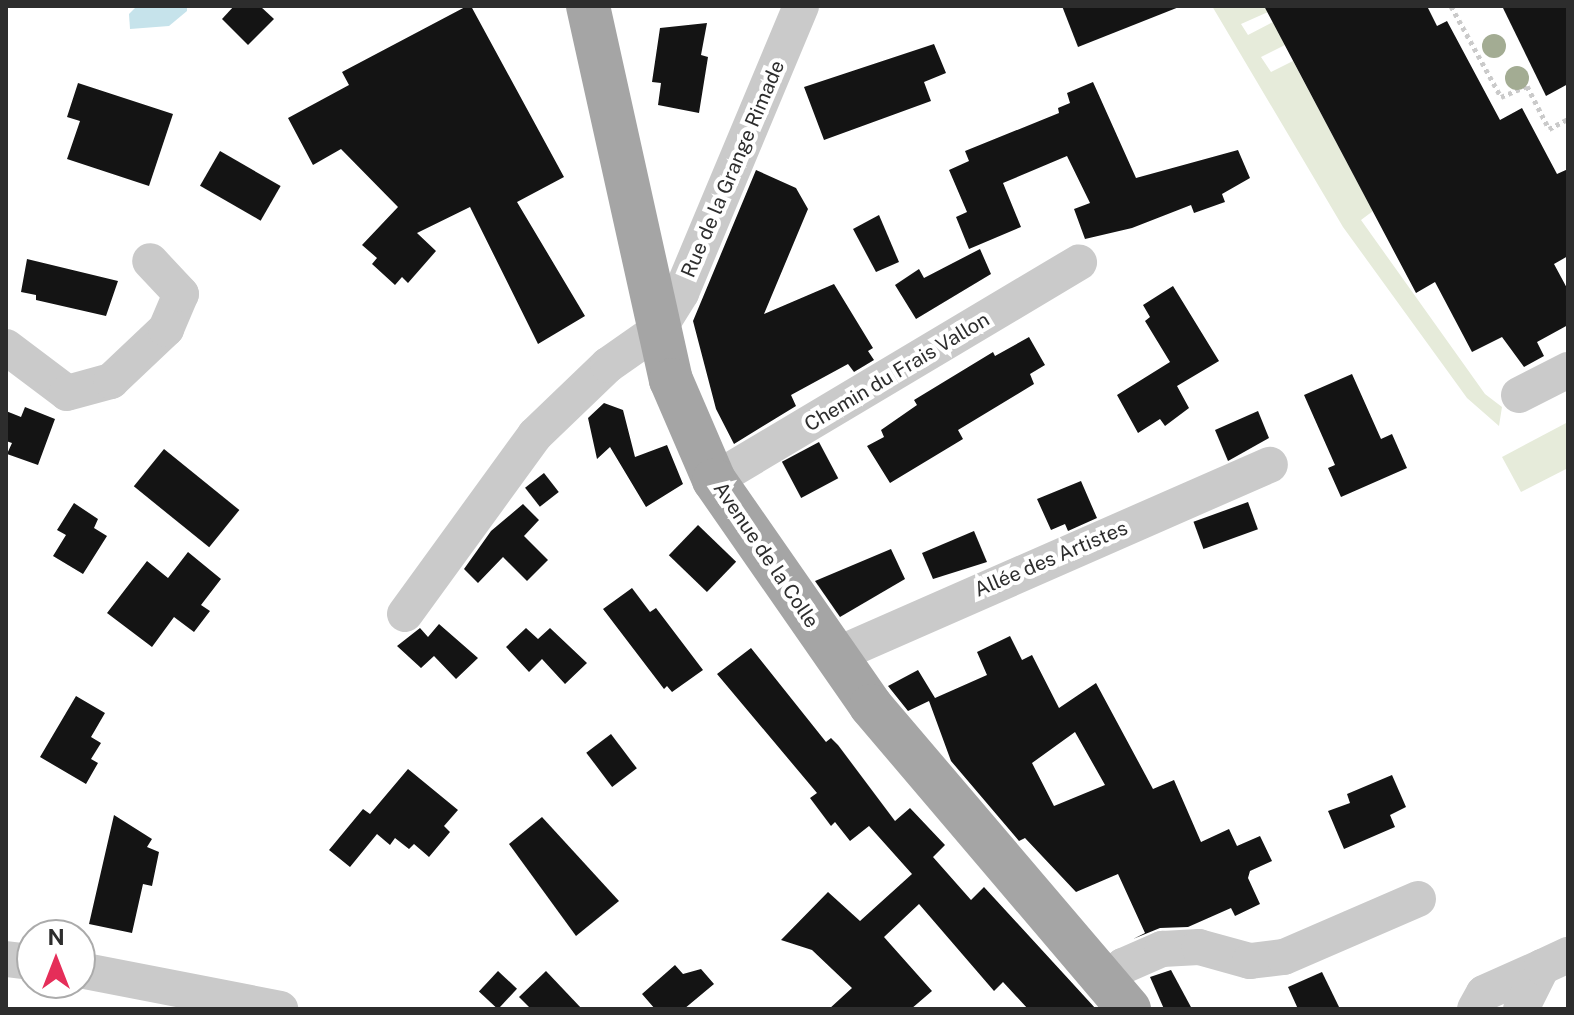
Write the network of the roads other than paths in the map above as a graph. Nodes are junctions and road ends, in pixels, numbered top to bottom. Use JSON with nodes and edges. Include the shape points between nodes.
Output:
{"nodes":[{"id":1,"x":588,"y":6,"type":"edge"},
{"id":2,"x":801,"y":6,"type":"edge"},
{"id":3,"x":150,"y":261,"type":"dead end"},
{"id":4,"x":1079,"y":262,"type":"dead end"},
{"id":5,"x":658,"y":330,"type":"junction"},
{"id":6,"x":6,"y":347,"type":"edge"},
{"id":7,"x":1568,"y":370,"type":"edge"},
{"id":8,"x":1519,"y":395,"type":"dead end"},
{"id":9,"x":1270,"y":465,"type":"dead end"},
{"id":10,"x":714,"y":480,"type":"junction"},
{"id":11,"x":405,"y":614,"type":"dead end"},
{"id":12,"x":834,"y":656,"type":"junction"},
{"id":13,"x":1418,"y":899,"type":"dead end"},
{"id":14,"x":1555,"y":961,"type":"edge"},
{"id":15,"x":96,"y":973,"type":"edge"},
{"id":16,"x":1119,"y":995,"type":"edge"},
{"id":17,"x":1479,"y":1001,"type":"edge"},
{"id":18,"x":280,"y":1009,"type":"edge"},
{"id":19,"x":1521,"y":1009,"type":"edge"}],
"edges":[{"from":1,"to":5,"type":"main road","name":"Avenue de la Colle"},
{"from":2,"to":5,"type":"street","name":"Rue de la Grange Rimade","via":[[681,293]]},
{"from":3,"to":6,"type":"street","via":[[181,294],[166,329],[111,381],[67,393]]},
{"from":4,"to":10,"type":"street","name":"Chemin du Frais Vallon"},
{"from":5,"to":10,"type":"main road","name":"Avenue de la Colle","via":[[671,380]]},
{"from":5,"to":11,"type":"street","via":[[608,365],[535,435]]},
{"from":7,"to":8,"type":"street"},
{"from":9,"to":12,"type":"street","name":"Allée des Artistes"},
{"from":10,"to":12,"type":"main road","name":"Avenue de la Colle"},
{"from":12,"to":16,"type":"main road","name":"Avenue de la Colle"},
{"from":13,"to":16,"type":"street","via":[[1284,957],[1250,961],[1199,947],[1162,949],[1123,966]]},
{"from":14,"to":17,"type":"street"},
{"from":14,"to":19,"type":"street"},
{"from":15,"to":18,"type":"street"}]}
